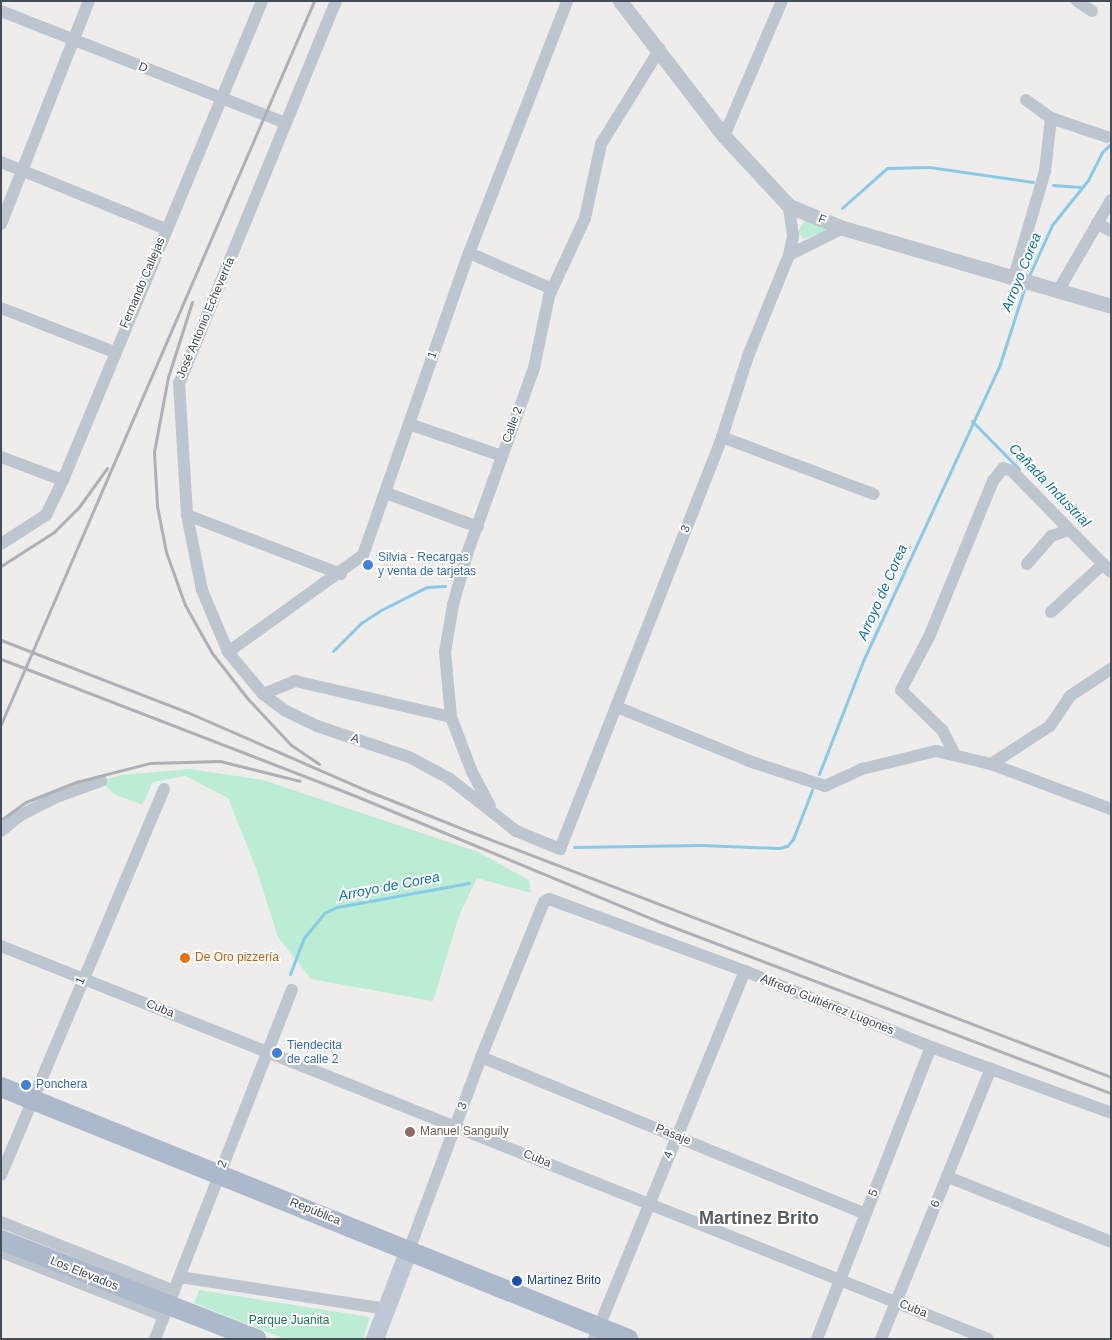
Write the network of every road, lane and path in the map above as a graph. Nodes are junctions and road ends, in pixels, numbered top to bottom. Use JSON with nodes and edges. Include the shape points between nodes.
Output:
{"nodes":[{"id":1,"x":89,"y":1,"type":"edge"},
{"id":2,"x":262,"y":1,"type":"edge"},
{"id":3,"x":336,"y":1,"type":"edge"},
{"id":4,"x":567,"y":1,"type":"edge"},
{"id":5,"x":620,"y":1,"type":"edge"},
{"id":6,"x":782,"y":1,"type":"edge"},
{"id":7,"x":1077,"y":1,"type":"edge"},
{"id":8,"x":1,"y":10,"type":"edge"},
{"id":9,"x":1092,"y":11,"type":"dead end"},
{"id":10,"x":74,"y":40,"type":"junction"},
{"id":11,"x":660,"y":49,"type":"junction"},
{"id":12,"x":222,"y":100,"type":"junction"},
{"id":13,"x":1026,"y":100,"type":"dead end"},
{"id":14,"x":1051,"y":118,"type":"junction"},
{"id":15,"x":285,"y":123,"type":"junction"},
{"id":16,"x":724,"y":136,"type":"junction"},
{"id":17,"x":1107,"y":137,"type":"dead end"},
{"id":18,"x":1,"y":162,"type":"edge"},
{"id":19,"x":23,"y":170,"type":"junction"},
{"id":20,"x":1111,"y":200,"type":"edge"},
{"id":21,"x":789,"y":206,"type":"junction"},
{"id":22,"x":1097,"y":223,"type":"junction"},
{"id":23,"x":1,"y":224,"type":"edge"},
{"id":24,"x":842,"y":228,"type":"junction"},
{"id":25,"x":166,"y":229,"type":"junction"},
{"id":26,"x":1111,"y":231,"type":"edge"},
{"id":27,"x":469,"y":253,"type":"junction"},
{"id":28,"x":789,"y":255,"type":"junction"},
{"id":29,"x":1014,"y":280,"type":"junction"},
{"id":30,"x":552,"y":289,"type":"junction"},
{"id":31,"x":1058,"y":291,"type":"junction"},
{"id":32,"x":1111,"y":306,"type":"edge"},
{"id":33,"x":1,"y":308,"type":"edge"},
{"id":34,"x":114,"y":352,"type":"junction"},
{"id":35,"x":409,"y":424,"type":"junction"},
{"id":36,"x":722,"y":437,"type":"junction"},
{"id":37,"x":1,"y":456,"type":"edge"},
{"id":38,"x":502,"y":456,"type":"junction"},
{"id":39,"x":63,"y":480,"type":"junction"},
{"id":40,"x":386,"y":493,"type":"junction"},
{"id":41,"x":874,"y":494,"type":"dead end"},
{"id":42,"x":187,"y":515,"type":"junction"},
{"id":43,"x":478,"y":527,"type":"junction"},
{"id":44,"x":1069,"y":530,"type":"junction"},
{"id":45,"x":1,"y":544,"type":"edge"},
{"id":46,"x":1027,"y":564,"type":"dead end"},
{"id":47,"x":1107,"y":568,"type":"edge"},
{"id":48,"x":341,"y":574,"type":"junction"},
{"id":49,"x":1051,"y":612,"type":"dead end"},
{"id":50,"x":228,"y":652,"type":"junction"},
{"id":51,"x":1111,"y":669,"type":"edge"},
{"id":52,"x":263,"y":694,"type":"junction"},
{"id":53,"x":617,"y":707,"type":"junction"},
{"id":54,"x":451,"y":717,"type":"junction"},
{"id":55,"x":956,"y":755,"type":"junction"},
{"id":56,"x":991,"y":764,"type":"junction"},
{"id":57,"x":101,"y":781,"type":"dead end"},
{"id":58,"x":164,"y":789,"type":"dead end"},
{"id":59,"x":1111,"y":809,"type":"edge"},
{"id":60,"x":493,"y":812,"type":"junction"},
{"id":61,"x":1,"y":831,"type":"edge"},
{"id":62,"x":560,"y":849,"type":"joint"},
{"id":63,"x":544,"y":902,"type":"joint"},
{"id":64,"x":1,"y":946,"type":"edge"},
{"id":65,"x":744,"y":971,"type":"junction"},
{"id":66,"x":82,"y":978,"type":"junction"},
{"id":67,"x":292,"y":990,"type":"dead end"},
{"id":68,"x":931,"y":1047,"type":"junction"},
{"id":69,"x":270,"y":1053,"type":"junction"},
{"id":70,"x":481,"y":1057,"type":"junction"},
{"id":71,"x":990,"y":1068,"type":"junction"},
{"id":72,"x":1,"y":1087,"type":"edge"},
{"id":73,"x":32,"y":1099,"type":"junction"},
{"id":74,"x":1111,"y":1113,"type":"edge"},
{"id":75,"x":455,"y":1126,"type":"junction"},
{"id":76,"x":677,"y":1137,"type":"junction"},
{"id":77,"x":219,"y":1174,"type":"junction"},
{"id":78,"x":1,"y":1175,"type":"edge"},
{"id":79,"x":948,"y":1177,"type":"junction"},
{"id":80,"x":649,"y":1204,"type":"junction"},
{"id":81,"x":865,"y":1214,"type":"junction"},
{"id":82,"x":1,"y":1222,"type":"edge"},
{"id":83,"x":1,"y":1240,"type":"edge"},
{"id":84,"x":1111,"y":1242,"type":"edge"},
{"id":85,"x":409,"y":1250,"type":"junction"},
{"id":86,"x":1,"y":1252,"type":"edge"},
{"id":87,"x":180,"y":1277,"type":"junction"},
{"id":88,"x":840,"y":1280,"type":"junction"},
{"id":89,"x":896,"y":1302,"type":"junction"},
{"id":90,"x":164,"y":1303,"type":"junction"},
{"id":91,"x":387,"y":1309,"type":"junction"},
{"id":92,"x":596,"y":1333,"type":"edge"},
{"id":93,"x":155,"y":1339,"type":"edge"},
{"id":94,"x":256,"y":1339,"type":"edge"},
{"id":95,"x":375,"y":1339,"type":"edge"},
{"id":96,"x":628,"y":1339,"type":"edge"},
{"id":97,"x":817,"y":1339,"type":"edge"},
{"id":98,"x":881,"y":1339,"type":"edge"},
{"id":99,"x":988,"y":1339,"type":"edge"}],
"edges":[{"from":1,"to":10,"type":"street"},
{"from":2,"to":12,"type":"street","name":"Fernando Callejas"},
{"from":3,"to":15,"type":"street","name":"José Antonio Echeverría"},
{"from":4,"to":27,"type":"street","name":"1"},
{"from":5,"to":11,"type":"street","name":"F"},
{"from":6,"to":16,"type":"street"},
{"from":7,"to":9,"type":"street"},
{"from":8,"to":10,"type":"street","name":"D"},
{"from":10,"to":12,"type":"street","name":"D"},
{"from":10,"to":19,"type":"street"},
{"from":11,"to":16,"type":"street","name":"F"},
{"from":11,"to":30,"type":"street","name":"Calle 2","via":[[601,144],[585,218]]},
{"from":12,"to":15,"type":"street","name":"D"},
{"from":12,"to":25,"type":"street","name":"Fernando Callejas"},
{"from":13,"to":14,"type":"street"},
{"from":14,"to":17,"type":"street"},
{"from":14,"to":29,"type":"street","via":[[1044,171]]},
{"from":15,"to":42,"type":"street","name":"José Antonio Echeverría","via":[[179,383]]},
{"from":16,"to":21,"type":"street","name":"F"},
{"from":18,"to":19,"type":"street"},
{"from":19,"to":23,"type":"street"},
{"from":19,"to":25,"type":"street"},
{"from":20,"to":22,"type":"street"},
{"from":21,"to":24,"type":"street","name":"F"},
{"from":21,"to":28,"type":"street","name":"3","via":[[793,236]]},
{"from":22,"to":26,"type":"street"},
{"from":22,"to":31,"type":"street"},
{"from":24,"to":28,"type":"street"},
{"from":24,"to":29,"type":"street","name":"F"},
{"from":25,"to":34,"type":"street","name":"Fernando Callejas"},
{"from":27,"to":30,"type":"street"},
{"from":27,"to":35,"type":"street","name":"1"},
{"from":28,"to":36,"type":"street","name":"3","via":[[748,356]]},
{"from":29,"to":31,"type":"street","name":"F"},
{"from":30,"to":38,"type":"street","name":"Calle 2","via":[[534,368]]},
{"from":31,"to":32,"type":"street","name":"F"},
{"from":33,"to":34,"type":"street"},
{"from":34,"to":39,"type":"street","name":"Fernando Callejas"},
{"from":35,"to":38,"type":"street"},
{"from":35,"to":40,"type":"street","name":"1"},
{"from":36,"to":41,"type":"street"},
{"from":36,"to":53,"type":"street","name":"3"},
{"from":37,"to":39,"type":"street"},
{"from":38,"to":43,"type":"street","name":"Calle 2"},
{"from":39,"to":45,"type":"street","name":"Fernando Callejas","via":[[46,515]]},
{"from":40,"to":43,"type":"street"},
{"from":40,"to":48,"type":"street","name":"1","via":[[363,555]]},
{"from":42,"to":48,"type":"street"},
{"from":42,"to":50,"type":"street","name":"José Antonio Echeverría","via":[[202,590]]},
{"from":43,"to":54,"type":"street","name":"Calle 2","via":[[463,568],[445,652]]},
{"from":44,"to":46,"type":"street","via":[[1050,536]]},
{"from":44,"to":47,"type":"street"},
{"from":44,"to":55,"type":"street","via":[[1012,471],[1003,468],[993,481],[929,637],[901,690],[942,730]]},
{"from":47,"to":49,"type":"street"},
{"from":48,"to":50,"type":"street","name":"1"},
{"from":50,"to":52,"type":"street","name":"A"},
{"from":51,"to":56,"type":"street","via":[[1070,696],[1050,726]]},
{"from":52,"to":54,"type":"street","via":[[295,681]]},
{"from":52,"to":60,"type":"street","name":"A","via":[[284,710],[317,726],[410,758],[450,779]]},
{"from":53,"to":55,"type":"street","via":[[749,761],[825,786],[862,769],[936,751]]},
{"from":53,"to":62,"type":"street","name":"3"},
{"from":54,"to":60,"type":"street","name":"Calle 2","via":[[472,772]]},
{"from":55,"to":56,"type":"street"},
{"from":56,"to":59,"type":"street"},
{"from":57,"to":61,"type":"street","via":[[56,797],[21,815]]},
{"from":58,"to":66,"type":"street","name":"1"},
{"from":60,"to":62,"type":"street","name":"A","via":[[516,831]]},
{"from":63,"to":65,"type":"street","name":"Alfredo Guitiérrez Lugones","via":[[565,904]]},
{"from":63,"to":70,"type":"street","name":"3"},
{"from":64,"to":66,"type":"street","name":"Cuba"},
{"from":65,"to":68,"type":"street","name":"Alfredo Guitiérrez Lugones"},
{"from":65,"to":76,"type":"street","name":"4"},
{"from":66,"to":69,"type":"street","name":"Cuba"},
{"from":66,"to":73,"type":"street","name":"1"},
{"from":67,"to":69,"type":"street","name":"2"},
{"from":68,"to":71,"type":"street","name":"Alfredo Guitiérrez Lugones"},
{"from":68,"to":81,"type":"street","name":"5"},
{"from":69,"to":75,"type":"street","name":"Cuba"},
{"from":69,"to":77,"type":"street","name":"2"},
{"from":70,"to":75,"type":"street","name":"3"},
{"from":70,"to":76,"type":"street","name":"Pasaje"},
{"from":71,"to":74,"type":"street","name":"Alfredo Guitiérrez Lugones"},
{"from":71,"to":79,"type":"street","name":"6"},
{"from":72,"to":73,"type":"main road","name":"República"},
{"from":73,"to":77,"type":"main road","name":"República"},
{"from":73,"to":78,"type":"street","name":"1"},
{"from":75,"to":80,"type":"street","name":"Cuba"},
{"from":75,"to":85,"type":"street","name":"3"},
{"from":76,"to":80,"type":"street","name":"4"},
{"from":76,"to":81,"type":"street","name":"Pasaje"},
{"from":77,"to":85,"type":"main road","name":"República"},
{"from":77,"to":87,"type":"street","name":"2"},
{"from":79,"to":84,"type":"street"},
{"from":79,"to":89,"type":"street","name":"6"},
{"from":80,"to":88,"type":"street","name":"Cuba"},
{"from":80,"to":92,"type":"street","name":"4"},
{"from":81,"to":88,"type":"street","name":"5"},
{"from":82,"to":90,"type":"street"},
{"from":83,"to":90,"type":"main road","name":"Los Elevados"},
{"from":85,"to":91,"type":"main road","name":"3"},
{"from":85,"to":92,"type":"main road","name":"República"},
{"from":86,"to":90,"type":"street"},
{"from":87,"to":90,"type":"street","name":"2"},
{"from":87,"to":91,"type":"street"},
{"from":88,"to":89,"type":"street","name":"Cuba"},
{"from":88,"to":97,"type":"street","name":"5"},
{"from":89,"to":98,"type":"street","name":"6"},
{"from":89,"to":99,"type":"street","name":"Cuba"},
{"from":90,"to":93,"type":"street","name":"2"},
{"from":90,"to":94,"type":"main road","name":"Los Elevados"},
{"from":91,"to":95,"type":"main road","name":"3"},
{"from":92,"to":96,"type":"main road","name":"República"}]}
